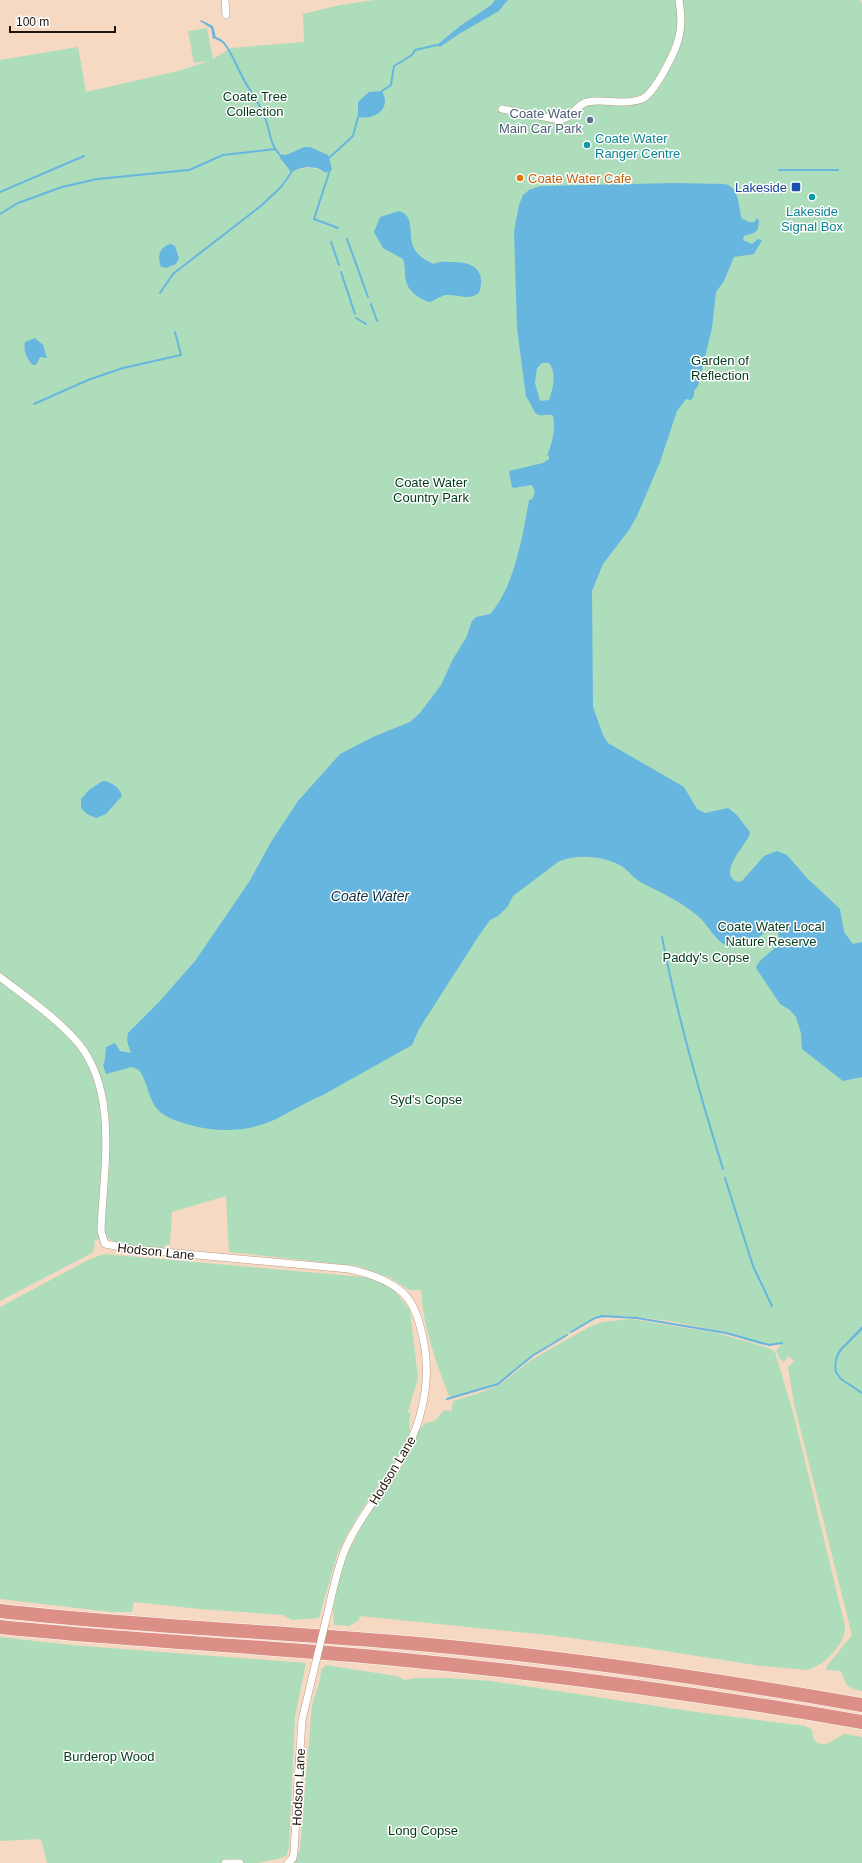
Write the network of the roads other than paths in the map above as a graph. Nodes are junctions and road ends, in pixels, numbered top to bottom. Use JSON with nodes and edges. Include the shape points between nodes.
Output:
{"nodes":[{"id":1,"x":225,"y":0,"type":"edge"},
{"id":2,"x":679,"y":0,"type":"edge"},
{"id":3,"x":226,"y":15,"type":"dead end"},
{"id":4,"x":502,"y":109,"type":"dead end"},
{"id":5,"x":0,"y":977,"type":"edge"},
{"id":6,"x":0,"y":1611,"type":"edge"},
{"id":7,"x":0,"y":1627,"type":"edge"},
{"id":8,"x":862,"y":1705,"type":"edge"},
{"id":9,"x":862,"y":1722,"type":"edge"},
{"id":10,"x":225,"y":1863,"type":"edge"},
{"id":11,"x":240,"y":1863,"type":"edge"},
{"id":12,"x":288,"y":1863,"type":"edge"}],
"edges":[{"from":1,"to":3,"type":"street"},
{"from":2,"to":4,"type":"street","via":[[679,38],[656,84],[650,93],[642,98],[621,102],[583,103],[566,120]]},
{"from":5,"to":12,"type":"street","name":"Hodson Lane","bridge":true,"via":[[70,1035],[91,1062],[100,1087],[105,1117],[101,1231],[105,1244],[326,1266],[366,1273],[402,1292],[413,1307],[424,1338],[425,1394],[421,1414],[407,1449],[367,1510],[347,1545],[338,1568],[302,1720],[294,1852]]},
{"from":6,"to":8,"type":"highway","via":[[503,1652],[684,1675]]},
{"from":7,"to":9,"type":"highway","via":[[488,1668],[681,1693]]},
{"from":10,"to":11,"type":"street"}]}
